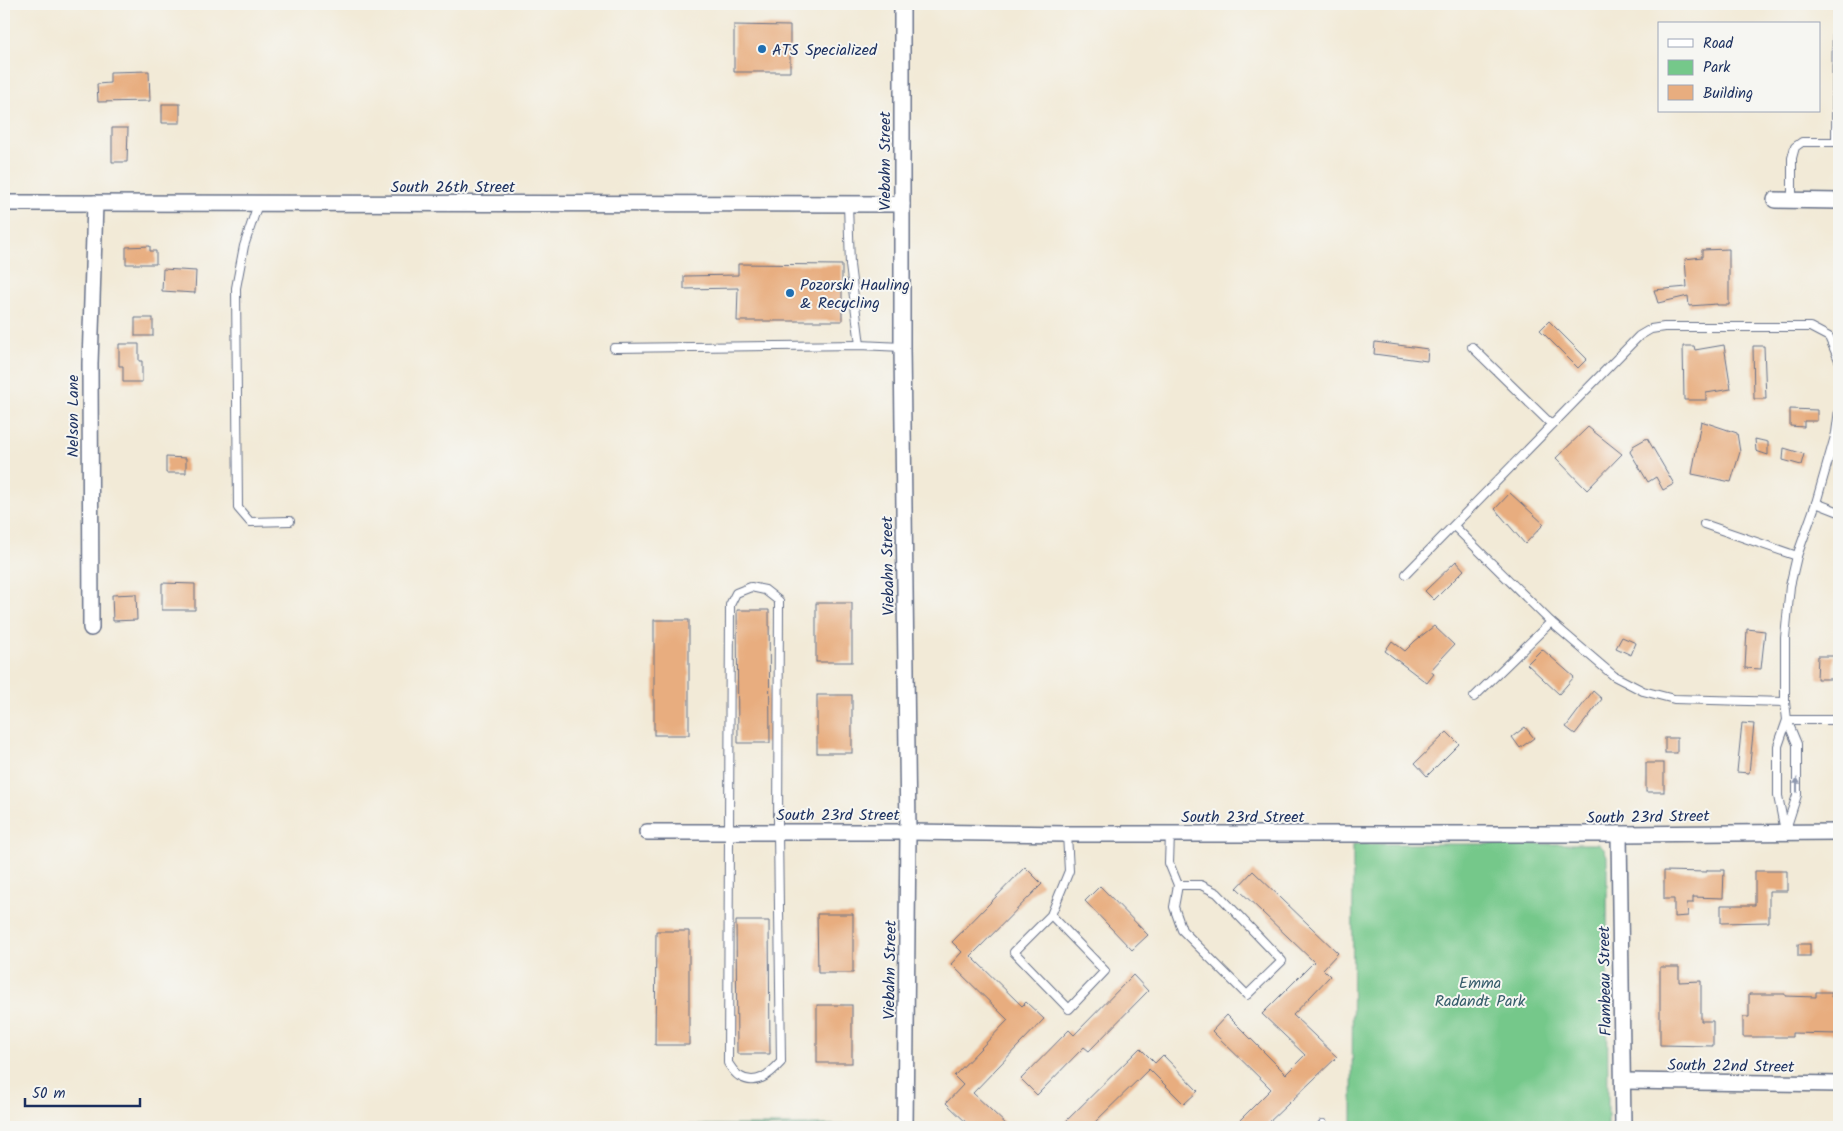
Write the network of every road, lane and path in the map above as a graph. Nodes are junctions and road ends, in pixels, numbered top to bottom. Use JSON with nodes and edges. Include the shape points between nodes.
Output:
{"nodes":[{"id":1,"x":902,"y":4,"type":"edge"},
{"id":2,"x":1837,"y":4,"type":"edge"},
{"id":3,"x":1838,"y":142,"type":"edge"},
{"id":4,"x":1774,"y":200,"type":"dead end"},
{"id":5,"x":1792,"y":200,"type":"junction"},
{"id":6,"x":1839,"y":201,"type":"edge"},
{"id":7,"x":95,"y":203,"type":"junction"},
{"id":8,"x":4,"y":204,"type":"edge"},
{"id":9,"x":258,"y":204,"type":"junction"},
{"id":10,"x":848,"y":204,"type":"junction"},
{"id":11,"x":902,"y":204,"type":"junction"},
{"id":12,"x":860,"y":345,"type":"junction"},
{"id":13,"x":902,"y":347,"type":"junction"},
{"id":14,"x":1472,"y":347,"type":"dead end"},
{"id":15,"x":614,"y":348,"type":"dead end"},
{"id":16,"x":1839,"y":360,"type":"edge"},
{"id":17,"x":1839,"y":410,"type":"edge"},
{"id":18,"x":1551,"y":424,"type":"junction"},
{"id":19,"x":1816,"y":503,"type":"junction"},
{"id":20,"x":1839,"y":512,"type":"edge"},
{"id":21,"x":290,"y":521,"type":"dead end"},
{"id":22,"x":1704,"y":524,"type":"dead end"},
{"id":23,"x":1454,"y":526,"type":"junction"},
{"id":24,"x":1797,"y":556,"type":"junction"},
{"id":25,"x":1406,"y":574,"type":"dead end"},
{"id":26,"x":1551,"y":622,"type":"junction"},
{"id":27,"x":91,"y":628,"type":"dead end"},
{"id":28,"x":1474,"y":697,"type":"dead end"},
{"id":29,"x":1786,"y":702,"type":"junction"},
{"id":30,"x":1787,"y":720,"type":"junction"},
{"id":31,"x":1839,"y":720,"type":"edge"},
{"id":32,"x":647,"y":832,"type":"dead end"},
{"id":33,"x":730,"y":832,"type":"junction"},
{"id":34,"x":778,"y":832,"type":"junction"},
{"id":35,"x":908,"y":832,"type":"junction"},
{"id":36,"x":1786,"y":832,"type":"junction"},
{"id":37,"x":1839,"y":832,"type":"edge"},
{"id":38,"x":1067,"y":834,"type":"junction"},
{"id":39,"x":1170,"y":834,"type":"junction"},
{"id":40,"x":1619,"y":834,"type":"junction"},
{"id":41,"x":1178,"y":885,"type":"junction"},
{"id":42,"x":1051,"y":915,"type":"junction"},
{"id":43,"x":1622,"y":1081,"type":"junction"},
{"id":44,"x":1839,"y":1084,"type":"edge"},
{"id":45,"x":905,"y":1127,"type":"edge"},
{"id":46,"x":1623,"y":1127,"type":"edge"}],
"edges":[{"from":1,"to":11,"type":"street","name":"Viebahn Street"},
{"from":2,"to":3,"type":"lane"},
{"from":3,"to":5,"type":"lane","via":[[1802,142],[1795,147]]},
{"from":4,"to":5,"type":"street"},
{"from":5,"to":6,"type":"street"},
{"from":7,"to":8,"type":"street","name":"South 26th Street"},
{"from":7,"to":9,"type":"street","name":"South 26th Street"},
{"from":7,"to":27,"type":"street","name":"Nelson Lane","via":[[90,364]]},
{"from":9,"to":10,"type":"street","name":"South 26th Street"},
{"from":9,"to":21,"type":"lane","via":[[244,246],[236,288],[238,508],[250,522]]},
{"from":10,"to":11,"type":"street","name":"South 26th Street"},
{"from":10,"to":12,"type":"lane","via":[[850,266]]},
{"from":11,"to":13,"type":"street","name":"Viebahn Street"},
{"from":12,"to":13,"type":"lane"},
{"from":12,"to":15,"type":"lane"},
{"from":13,"to":35,"type":"street","name":"Viebahn Street"},
{"from":14,"to":18,"type":"lane"},
{"from":16,"to":18,"type":"lane","via":[[1830,337],[1810,327],[1664,327],[1639,336]]},
{"from":17,"to":19,"type":"lane","via":[[1836,433]]},
{"from":18,"to":23,"type":"lane"},
{"from":19,"to":20,"type":"lane"},
{"from":19,"to":24,"type":"lane"},
{"from":22,"to":24,"type":"lane"},
{"from":23,"to":25,"type":"lane"},
{"from":23,"to":26,"type":"lane"},
{"from":24,"to":29,"type":"lane","via":[[1790,586],[1785,638]]},
{"from":26,"to":28,"type":"lane"},
{"from":26,"to":29,"type":"lane","via":[[1614,676],[1643,690],[1674,700]]},
{"from":29,"to":30,"type":"lane"},
{"from":30,"to":31,"type":"lane"},
{"from":30,"to":36,"type":"lane","via":[[1778,746],[1778,796]]},
{"from":36,"to":30,"type":"lane","one_way":true,"via":[[1797,795],[1797,744]]},
{"from":32,"to":33,"type":"street","name":"South 23rd Street"},
{"from":33,"to":34,"type":"street","name":"South 23rd Street"},
{"from":33,"to":34,"type":"lane","via":[[730,606],[736,593],[751,587],[765,590],[779,602]]},
{"from":33,"to":34,"type":"lane","via":[[728,1063],[738,1076],[754,1080],[768,1076],[781,1062]]},
{"from":34,"to":35,"type":"street","name":"South 23rd Street"},
{"from":35,"to":38,"type":"street","name":"South 23rd Street"},
{"from":35,"to":45,"type":"street","name":"Viebahn Street"},
{"from":36,"to":37,"type":"street","name":"South 23rd Street"},
{"from":36,"to":40,"type":"street","name":"South 23rd Street"},
{"from":38,"to":39,"type":"street","name":"South 23rd Street"},
{"from":38,"to":42,"type":"lane","via":[[1070,871]]},
{"from":39,"to":40,"type":"street","name":"South 23rd Street"},
{"from":39,"to":41,"type":"lane","via":[[1169,863]]},
{"from":40,"to":43,"type":"street","name":"Flambeau Street"},
{"from":41,"to":41,"type":"lane","via":[[1201,885],[1217,893],[1282,961],[1247,995],[1182,930],[1174,907]]},
{"from":42,"to":42,"type":"lane","via":[[1014,952],[1070,1008],[1105,971]]},
{"from":43,"to":44,"type":"street","name":"South 22nd Street"},
{"from":43,"to":46,"type":"street","name":"Flambeau Street"}]}
